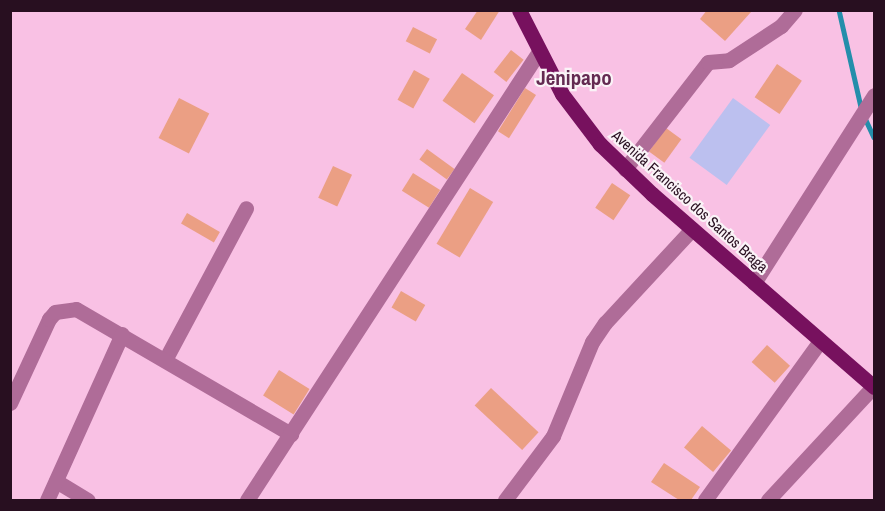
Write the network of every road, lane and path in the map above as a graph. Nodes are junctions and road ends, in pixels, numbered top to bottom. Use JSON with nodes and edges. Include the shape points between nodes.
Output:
{"nodes":[{"id":1,"x":519,"y":10,"type":"edge"},
{"id":2,"x":795,"y":10,"type":"edge"},
{"id":3,"x":538,"y":53,"type":"junction"},
{"id":4,"x":872,"y":99,"type":"edge"},
{"id":5,"x":625,"y":169,"type":"junction"},
{"id":6,"x":246,"y":208,"type":"dead end"},
{"id":7,"x":692,"y":229,"type":"junction"},
{"id":8,"x":754,"y":283,"type":"junction"},
{"id":9,"x":122,"y":334,"type":"junction"},
{"id":10,"x":820,"y":340,"type":"junction"},
{"id":11,"x":165,"y":360,"type":"junction"},
{"id":12,"x":874,"y":387,"type":"edge"},
{"id":13,"x":10,"y":404,"type":"edge"},
{"id":14,"x":291,"y":434,"type":"junction"},
{"id":15,"x":56,"y":481,"type":"junction"},
{"id":16,"x":46,"y":501,"type":"edge"},
{"id":17,"x":88,"y":501,"type":"edge"},
{"id":18,"x":247,"y":501,"type":"edge"},
{"id":19,"x":505,"y":501,"type":"edge"},
{"id":20,"x":705,"y":501,"type":"edge"},
{"id":21,"x":768,"y":501,"type":"edge"}],
"edges":[{"from":1,"to":3,"type":"main road","name":"Avenida Francisco dos Santos Braga"},
{"from":2,"to":5,"type":"street","via":[[781,26],[729,60],[708,63]]},
{"from":3,"to":5,"type":"main road","name":"Avenida Francisco dos Santos Braga","via":[[582,122]]},
{"from":3,"to":14,"type":"street"},
{"from":4,"to":8,"type":"street"},
{"from":5,"to":7,"type":"main road","name":"Avenida Francisco dos Santos Braga"},
{"from":6,"to":11,"type":"street"},
{"from":7,"to":8,"type":"main road","name":"Avenida Francisco dos Santos Braga"},
{"from":7,"to":19,"type":"street","via":[[605,323],[592,342],[553,436]]},
{"from":8,"to":10,"type":"main road","name":"Avenida Francisco dos Santos Braga"},
{"from":9,"to":11,"type":"street"},
{"from":9,"to":13,"type":"street","via":[[76,309],[55,312],[44,327]]},
{"from":9,"to":15,"type":"street"},
{"from":10,"to":12,"type":"main road","name":"Avenida Francisco dos Santos Braga"},
{"from":10,"to":20,"type":"street"},
{"from":11,"to":14,"type":"street"},
{"from":12,"to":21,"type":"street"},
{"from":14,"to":18,"type":"street"},
{"from":15,"to":16,"type":"street"},
{"from":15,"to":17,"type":"street"}]}
